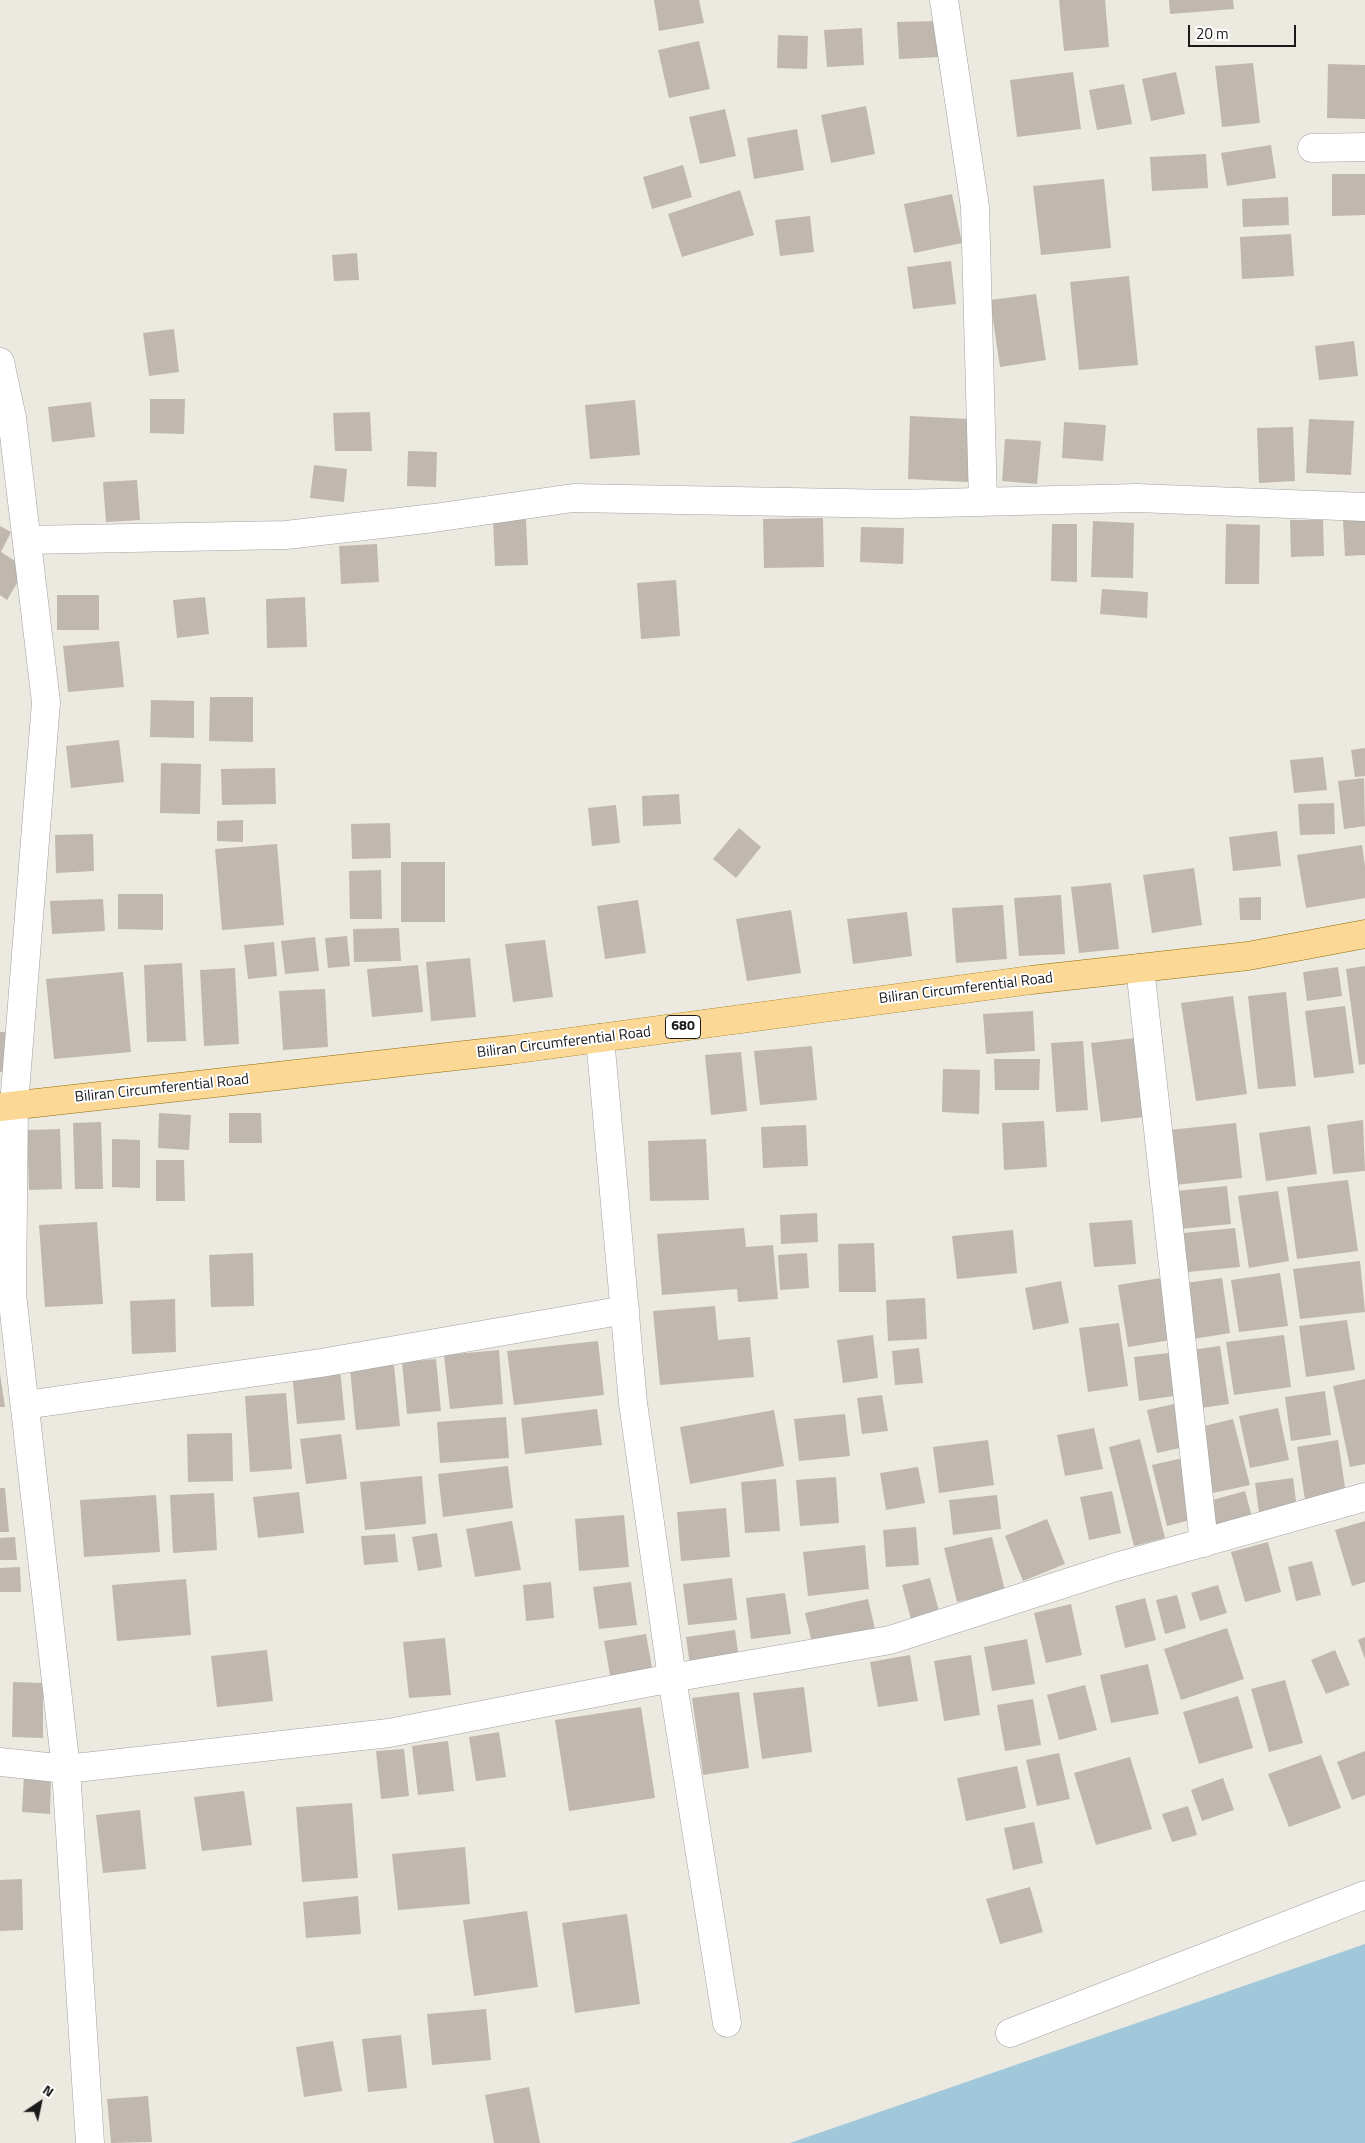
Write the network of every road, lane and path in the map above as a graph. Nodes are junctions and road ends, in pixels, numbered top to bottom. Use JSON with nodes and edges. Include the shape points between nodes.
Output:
{"nodes":[{"id":1,"x":944,"y":0,"type":"edge"},
{"id":2,"x":1365,"y":147,"type":"edge"},
{"id":3,"x":1312,"y":148,"type":"dead end"},
{"id":4,"x":0,"y":362,"type":"edge"},
{"id":5,"x":983,"y":502,"type":"junction"},
{"id":6,"x":1365,"y":507,"type":"edge"},
{"id":7,"x":27,"y":540,"type":"junction"},
{"id":8,"x":1365,"y":934,"type":"edge"},
{"id":9,"x":1140,"y":968,"type":"junction"},
{"id":10,"x":600,"y":1038,"type":"junction"},
{"id":11,"x":7,"y":1106,"type":"edge"},
{"id":12,"x":625,"y":1310,"type":"junction"},
{"id":13,"x":25,"y":1405,"type":"junction"},
{"id":14,"x":1365,"y":1497,"type":"edge"},
{"id":15,"x":1204,"y":1542,"type":"junction"},
{"id":16,"x":672,"y":1678,"type":"junction"},
{"id":17,"x":0,"y":1762,"type":"edge"},
{"id":18,"x":66,"y":1769,"type":"junction"},
{"id":19,"x":1365,"y":1895,"type":"edge"},
{"id":20,"x":726,"y":2023,"type":"dead end"},
{"id":21,"x":1010,"y":2033,"type":"dead end"},
{"id":22,"x":90,"y":2143,"type":"edge"}],
"edges":[{"from":1,"to":5,"type":"street","via":[[974,207]]},
{"from":2,"to":3,"type":"street"},
{"from":4,"to":7,"type":"street","via":[[12,418]]},
{"from":5,"to":6,"type":"street","via":[[1137,498]]},
{"from":5,"to":7,"type":"street","via":[[897,504],[572,498],[286,535]]},
{"from":7,"to":11,"type":"street","via":[[46,702]]},
{"from":8,"to":9,"type":"main road","name":"Biliran Circumferential Road","number":"680","via":[[1248,956]]},
{"from":9,"to":10,"type":"main road","name":"Biliran Circumferential Road","number":"680"},
{"from":9,"to":15,"type":"street"},
{"from":10,"to":11,"type":"main road","name":"Biliran Circumferential Road","number":"680"},
{"from":10,"to":12,"type":"street"},
{"from":11,"to":13,"type":"street","via":[[12,1294]]},
{"from":12,"to":13,"type":"street","via":[[321,1363]]},
{"from":12,"to":16,"type":"street","via":[[633,1403]]},
{"from":13,"to":18,"type":"street"},
{"from":14,"to":15,"type":"street"},
{"from":15,"to":16,"type":"street","via":[[890,1640]]},
{"from":16,"to":18,"type":"street","via":[[389,1733]]},
{"from":16,"to":20,"type":"street"},
{"from":17,"to":18,"type":"street"},
{"from":18,"to":22,"type":"street"},
{"from":19,"to":21,"type":"street"}]}
